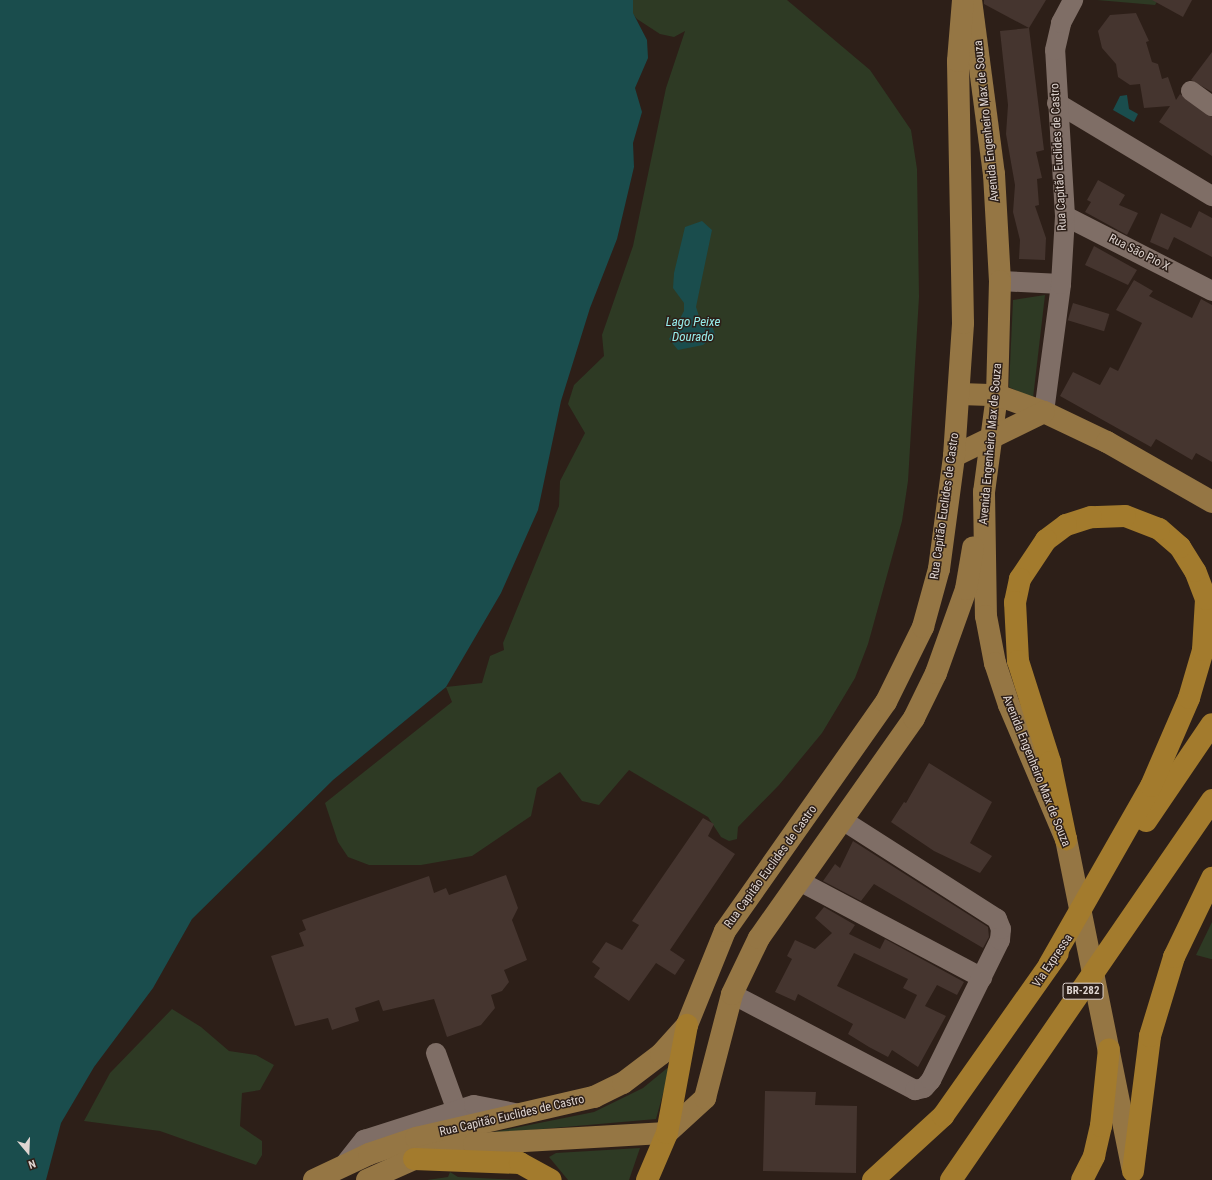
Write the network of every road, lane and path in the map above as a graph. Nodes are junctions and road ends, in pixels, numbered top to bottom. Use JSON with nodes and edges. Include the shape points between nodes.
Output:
{"nodes":[{"id":1,"x":963,"y":0,"type":"edge"},
{"id":2,"x":971,"y":0,"type":"edge"},
{"id":3,"x":1073,"y":0,"type":"edge"},
{"id":4,"x":1191,"y":91,"type":"dead end"},
{"id":5,"x":1057,"y":103,"type":"junction"},
{"id":6,"x":1212,"y":106,"type":"edge"},
{"id":7,"x":1212,"y":196,"type":"edge"},
{"id":8,"x":1064,"y":216,"type":"junction"},
{"id":9,"x":1000,"y":281,"type":"junction"},
{"id":10,"x":1061,"y":284,"type":"junction"},
{"id":11,"x":1212,"y":291,"type":"edge"},
{"id":12,"x":960,"y":394,"type":"junction"},
{"id":13,"x":997,"y":395,"type":"junction"},
{"id":14,"x":1044,"y":412,"type":"junction"},
{"id":15,"x":993,"y":436,"type":"junction"},
{"id":16,"x":954,"y":456,"type":"junction"},
{"id":17,"x":984,"y":492,"type":"junction"},
{"id":18,"x":1212,"y":502,"type":"edge"},
{"id":19,"x":1212,"y":724,"type":"edge"},
{"id":20,"x":1212,"y":800,"type":"edge"},
{"id":21,"x":844,"y":821,"type":"junction"},
{"id":22,"x":1066,"y":839,"type":"junction"},
{"id":23,"x":1212,"y":878,"type":"edge"},
{"id":24,"x":801,"y":882,"type":"junction"},
{"id":25,"x":1049,"y":965,"type":"junction"},
{"id":26,"x":982,"y":978,"type":"junction"},
{"id":27,"x":732,"y":994,"type":"junction"},
{"id":28,"x":687,"y":1026,"type":"junction"},
{"id":29,"x":1109,"y":1048,"type":"junction"},
{"id":30,"x":436,"y":1053,"type":"dead end"},
{"id":31,"x":457,"y":1111,"type":"junction"},
{"id":32,"x":526,"y":1115,"type":"junction"},
{"id":33,"x":667,"y":1133,"type":"junction"},
{"id":34,"x":414,"y":1159,"type":"junction"},
{"id":35,"x":345,"y":1164,"type":"junction"},
{"id":36,"x":1134,"y":1176,"type":"edge"},
{"id":37,"x":314,"y":1180,"type":"edge"},
{"id":38,"x":367,"y":1180,"type":"edge"},
{"id":39,"x":551,"y":1180,"type":"edge"},
{"id":40,"x":647,"y":1180,"type":"edge"},
{"id":41,"x":873,"y":1180,"type":"edge"},
{"id":42,"x":951,"y":1180,"type":"edge"},
{"id":43,"x":1082,"y":1180,"type":"edge"}],
"edges":[{"from":1,"to":12,"type":"main road","name":"Avenida Engenheiro Max de Souza","via":[[958,61],[963,283]]},
{"from":2,"to":9,"type":"main road","name":"Avenida Engenheiro Max de Souza","via":[[993,166]]},
{"from":3,"to":5,"type":"street","name":"Rua Capitão Euclides de Castro","via":[[1061,23],[1055,50]]},
{"from":4,"to":6,"type":"street"},
{"from":5,"to":7,"type":"street"},
{"from":5,"to":8,"type":"street","name":"Rua Capitão Euclides de Castro"},
{"from":8,"to":10,"type":"street","name":"Rua Capitão Euclides de Castro"},
{"from":8,"to":11,"type":"street","name":"Rua São Pio X"},
{"from":9,"to":10,"type":"street"},
{"from":9,"to":13,"type":"main road","name":"Avenida Engenheiro Max de Souza"},
{"from":10,"to":14,"type":"street","name":"Rua Capitão Euclides de Castro"},
{"from":12,"to":13,"type":"main road"},
{"from":12,"to":16,"type":"main road","name":"Rua Capitão Euclides de Castro"},
{"from":13,"to":14,"type":"main road"},
{"from":13,"to":15,"type":"main road","name":"Avenida Engenheiro Max de Souza"},
{"from":14,"to":15,"type":"main road"},
{"from":14,"to":18,"type":"main road","via":[[1107,442]]},
{"from":15,"to":16,"type":"main road"},
{"from":15,"to":17,"type":"main road","name":"Avenida Engenheiro Max de Souza"},
{"from":16,"to":28,"type":"main road","name":"Rua Capitão Euclides de Castro","via":[[939,569],[923,626],[886,702],[862,741],[725,931]]},
{"from":17,"to":21,"type":"main road","via":[[966,589],[936,673],[914,718]]},
{"from":17,"to":22,"type":"main road","name":"Avenida Engenheiro Max de Souza","via":[[983,571],[989,638],[1009,705]]},
{"from":19,"to":25,"type":"highway","name":"Via Expressa"},
{"from":20,"to":42,"type":"highway","number":"BR-282"},
{"from":21,"to":24,"type":"main road"},
{"from":21,"to":26,"type":"street","via":[[997,919],[1001,929],[1000,940]]},
{"from":22,"to":25,"type":"highway","via":[[1050,762],[1018,661],[1015,602],[1020,579],[1046,540],[1066,525],[1090,517],[1124,516],[1159,529],[1180,547],[1195,571],[1206,598],[1204,650],[1189,698],[1151,786]]},
{"from":22,"to":29,"type":"main road","name":"Avenida Engenheiro Max de Souza"},
{"from":23,"to":36,"type":"highway","via":[[1174,957],[1150,1036]]},
{"from":24,"to":26,"type":"street"},
{"from":24,"to":27,"type":"main road","via":[[759,938]]},
{"from":25,"to":41,"type":"highway","name":"Via Expressa","via":[[943,1116]]},
{"from":26,"to":27,"type":"street","via":[[931,1080],[924,1088],[915,1090]]},
{"from":27,"to":33,"type":"main road","via":[[704,1098]]},
{"from":28,"to":32,"type":"main road","name":"Rua Capitão Euclides de Castro","via":[[661,1054],[623,1083],[594,1097]]},
{"from":28,"to":33,"type":"highway"},
{"from":29,"to":36,"type":"main road","name":"Avenida Engenheiro Max de Souza"},
{"from":29,"to":43,"type":"highway","via":[[1102,1126],[1094,1156]]},
{"from":30,"to":31,"type":"street"},
{"from":31,"to":32,"type":"street","via":[[474,1106]]},
{"from":31,"to":35,"type":"street","via":[[364,1140]]},
{"from":32,"to":35,"type":"main road","name":"Rua Capitão Euclides de Castro","via":[[454,1127]]},
{"from":33,"to":34,"type":"main road","name":"Rua Capitão Euclides de Castro","via":[[474,1144]]},
{"from":33,"to":40,"type":"highway"},
{"from":34,"to":38,"type":"main road","name":"Rua Capitão Euclides de Castro"},
{"from":34,"to":39,"type":"highway","via":[[520,1162]]},
{"from":35,"to":37,"type":"main road","name":"Rua Capitão Euclides de Castro"}]}
